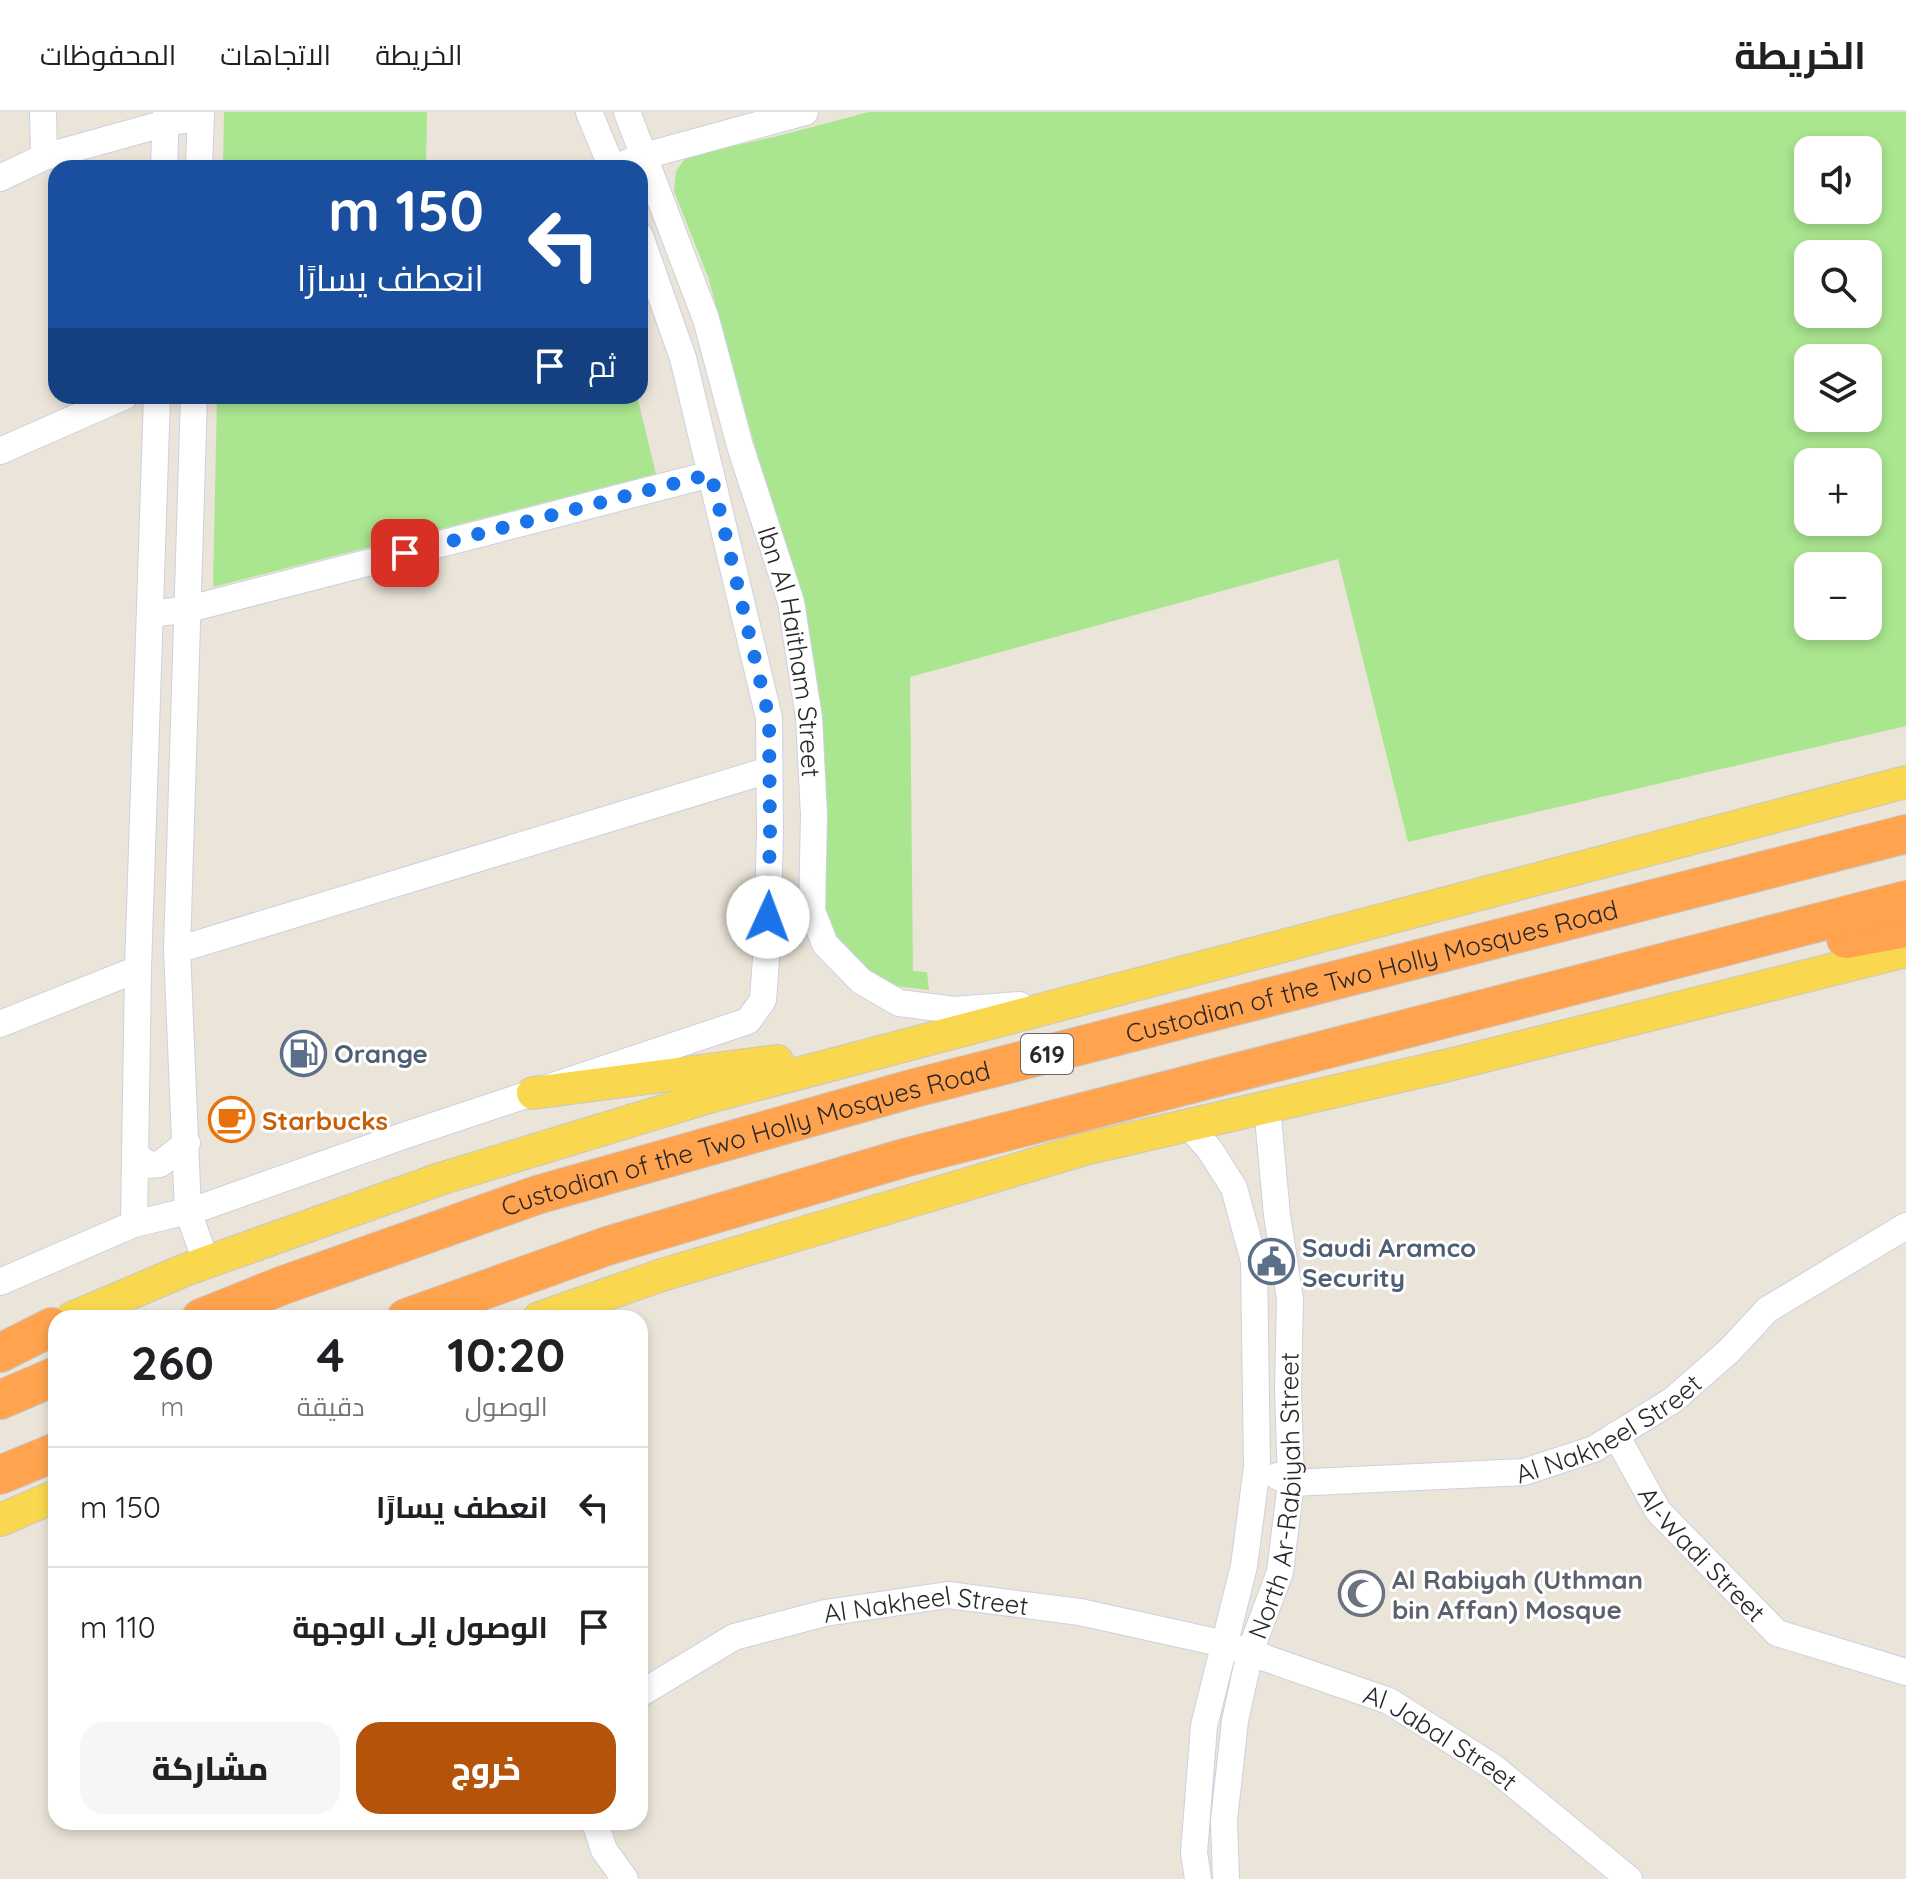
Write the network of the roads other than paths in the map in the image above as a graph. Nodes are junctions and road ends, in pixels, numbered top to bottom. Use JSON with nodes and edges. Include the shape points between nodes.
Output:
{"nodes":[{"id":1,"x":43,"y":112,"type":"edge"},
{"id":2,"x":805,"y":112,"type":"edge"},
{"id":3,"x":590,"y":114,"type":"edge"},
{"id":4,"x":635,"y":114,"type":"edge"},
{"id":5,"x":201,"y":115,"type":"edge"},
{"id":6,"x":166,"y":118,"type":"edge"},
{"id":7,"x":644,"y":156,"type":"junction"},
{"id":8,"x":44,"y":157,"type":"junction"},
{"id":9,"x":164,"y":160,"type":"edge"},
{"id":10,"x":199,"y":160,"type":"edge"},
{"id":11,"x":610,"y":160,"type":"edge"},
{"id":12,"x":634,"y":160,"type":"edge"},
{"id":13,"x":646,"y":160,"type":"edge"},
{"id":14,"x":648,"y":167,"type":"edge"},
{"id":15,"x":0,"y":178,"type":"edge"},
{"id":16,"x":648,"y":259,"type":"edge"},
{"id":17,"x":107,"y":404,"type":"edge"},
{"id":18,"x":157,"y":404,"type":"edge"},
{"id":19,"x":194,"y":404,"type":"edge"},
{"id":20,"x":0,"y":451,"type":"edge"},
{"id":21,"x":711,"y":474,"type":"junction"},
{"id":22,"x":189,"y":609,"type":"junction"},
{"id":23,"x":150,"y":614,"type":"junction"},
{"id":24,"x":769,"y":770,"type":"junction"},
{"id":25,"x":1906,"y":782,"type":"edge"},
{"id":26,"x":1906,"y":834,"type":"edge"},
{"id":27,"x":1906,"y":900,"type":"edge"},
{"id":28,"x":1906,"y":928,"type":"edge"},
{"id":29,"x":177,"y":950,"type":"junction"},
{"id":30,"x":1906,"y":951,"type":"edge"},
{"id":31,"x":138,"y":969,"type":"junction"},
{"id":32,"x":1072,"y":1001,"type":"junction"},
{"id":33,"x":1485,"y":1007,"type":"junction"},
{"id":34,"x":0,"y":1024,"type":"edge"},
{"id":35,"x":908,"y":1045,"type":"junction"},
{"id":36,"x":533,"y":1093,"type":"junction"},
{"id":37,"x":1267,"y":1107,"type":"junction"},
{"id":38,"x":1188,"y":1125,"type":"junction"},
{"id":39,"x":187,"y":1143,"type":"junction"},
{"id":40,"x":135,"y":1154,"type":"junction"},
{"id":41,"x":188,"y":1211,"type":"junction"},
{"id":42,"x":134,"y":1224,"type":"junction"},
{"id":43,"x":1906,"y":1226,"type":"edge"},
{"id":44,"x":206,"y":1262,"type":"junction"},
{"id":45,"x":0,"y":1282,"type":"edge"},
{"id":46,"x":91,"y":1310,"type":"edge"},
{"id":47,"x":221,"y":1310,"type":"edge"},
{"id":48,"x":428,"y":1310,"type":"edge"},
{"id":49,"x":562,"y":1310,"type":"edge"},
{"id":50,"x":48,"y":1329,"type":"edge"},
{"id":51,"x":0,"y":1351,"type":"edge"},
{"id":52,"x":48,"y":1379,"type":"edge"},
{"id":53,"x":0,"y":1400,"type":"edge"},
{"id":54,"x":1616,"y":1435,"type":"junction"},
{"id":55,"x":48,"y":1455,"type":"edge"},
{"id":56,"x":1257,"y":1467,"type":"junction"},
{"id":57,"x":0,"y":1475,"type":"edge"},
{"id":58,"x":1291,"y":1483,"type":"junction"},
{"id":59,"x":48,"y":1499,"type":"edge"},
{"id":60,"x":0,"y":1520,"type":"edge"},
{"id":61,"x":1238,"y":1648,"type":"junction"},
{"id":62,"x":1906,"y":1672,"type":"edge"},
{"id":63,"x":648,"y":1689,"type":"edge"},
{"id":64,"x":598,"y":1830,"type":"edge"},
{"id":65,"x":625,"y":1879,"type":"edge"},
{"id":66,"x":1198,"y":1879,"type":"edge"},
{"id":67,"x":1226,"y":1879,"type":"edge"},
{"id":68,"x":1629,"y":1879,"type":"edge"}],
"edges":[{"from":1,"to":8,"type":"street"},
{"from":2,"to":7,"type":"street"},
{"from":3,"to":4,"type":"street"},
{"from":3,"to":11,"type":"street"},
{"from":4,"to":7,"type":"street","name":"Ibn Al Haitham Street"},
{"from":5,"to":6,"type":"street"},
{"from":5,"to":10,"type":"street"},
{"from":6,"to":8,"type":"street"},
{"from":6,"to":9,"type":"street"},
{"from":7,"to":12,"type":"street"},
{"from":7,"to":13,"type":"street","name":"Ibn Al Haitham Street"},
{"from":8,"to":15,"type":"street"},
{"from":14,"to":32,"type":"street","name":"Ibn Al Haitham Street","via":[[706,319],[791,602],[809,718],[812,911],[825,944],[861,981],[899,1003],[954,1010]]},
{"from":16,"to":21,"type":"street","name":"Ibn Al Haitham Street","via":[[683,358]]},
{"from":17,"to":20,"type":"street"},
{"from":18,"to":23,"type":"street"},
{"from":19,"to":22,"type":"street"},
{"from":21,"to":22,"type":"street"},
{"from":21,"to":24,"type":"street","name":"Ibn Al Haitham Street","via":[[769,718]]},
{"from":22,"to":23,"type":"street"},
{"from":22,"to":29,"type":"street"},
{"from":23,"to":31,"type":"street"},
{"from":24,"to":29,"type":"street"},
{"from":24,"to":36,"type":"street","name":"Ibn Al Haitham Street","via":[[763,1000],[748,1021]]},
{"from":25,"to":32,"type":"main road"},
{"from":26,"to":47,"type":"highway","name":"Custodian of the Two Holly Mosques Road","number":"619","via":[[851,1106],[537,1195]]},
{"from":27,"to":33,"type":"highway","number":"619"},
{"from":28,"to":33,"type":"highway"},
{"from":29,"to":39,"type":"street"},
{"from":30,"to":37,"type":"main road"},
{"from":31,"to":34,"type":"street"},
{"from":31,"to":40,"type":"street"},
{"from":32,"to":35,"type":"main road"},
{"from":33,"to":48,"type":"highway","number":"619","via":[[904,1158],[607,1246]]},
{"from":35,"to":36,"type":"main road"},
{"from":35,"to":44,"type":"main road","via":[[709,1097],[440,1179]]},
{"from":36,"to":41,"type":"street"},
{"from":37,"to":38,"type":"main road"},
{"from":37,"to":58,"type":"street","name":"North Ar-Rabiyah Street","via":[[1290,1299]]},
{"from":38,"to":49,"type":"main road","via":[[1070,1154],[662,1275]]},
{"from":38,"to":56,"type":"street","name":"North Ar-Rabiyah Street","via":[[1234,1188],[1254,1261]]},
{"from":39,"to":40,"type":"street","via":[[160,1164],[148,1165]]},
{"from":39,"to":41,"type":"street"},
{"from":40,"to":42,"type":"street"},
{"from":41,"to":42,"type":"street"},
{"from":41,"to":44,"type":"street"},
{"from":42,"to":45,"type":"street"},
{"from":43,"to":54,"type":"street","name":"Al Nakheel Street","via":[[1767,1310],[1673,1400]]},
{"from":44,"to":46,"type":"main road"},
{"from":50,"to":51,"type":"highway"},
{"from":52,"to":53,"type":"highway"},
{"from":54,"to":58,"type":"street","name":"Al Nakheel Street","via":[[1594,1449],[1524,1472]]},
{"from":54,"to":62,"type":"street","name":"Al-Wadi Street","via":[[1658,1511],[1777,1633]]},
{"from":55,"to":57,"type":"highway"},
{"from":56,"to":58,"type":"street","name":"Al Nakheel Street"},
{"from":56,"to":61,"type":"street","name":"North Ar-Rabiyah Street"},
{"from":58,"to":61,"type":"street","name":"North Ar-Rabiyah Street","via":[[1280,1572]]},
{"from":59,"to":60,"type":"main road"},
{"from":61,"to":63,"type":"street","name":"Al Nakheel Street","via":[[1080,1612],[948,1595],[825,1613],[734,1637]]},
{"from":61,"to":66,"type":"street","name":"North Ar-Rabiyah Street","via":[[1204,1726],[1194,1853]]},
{"from":61,"to":67,"type":"street","name":"North Ar-Rabiyah Street","via":[[1224,1820]]},
{"from":61,"to":68,"type":"street","name":"Al Jabal Street","via":[[1389,1701],[1493,1767]]},
{"from":64,"to":65,"type":"street","via":[[604,1850]]}]}
